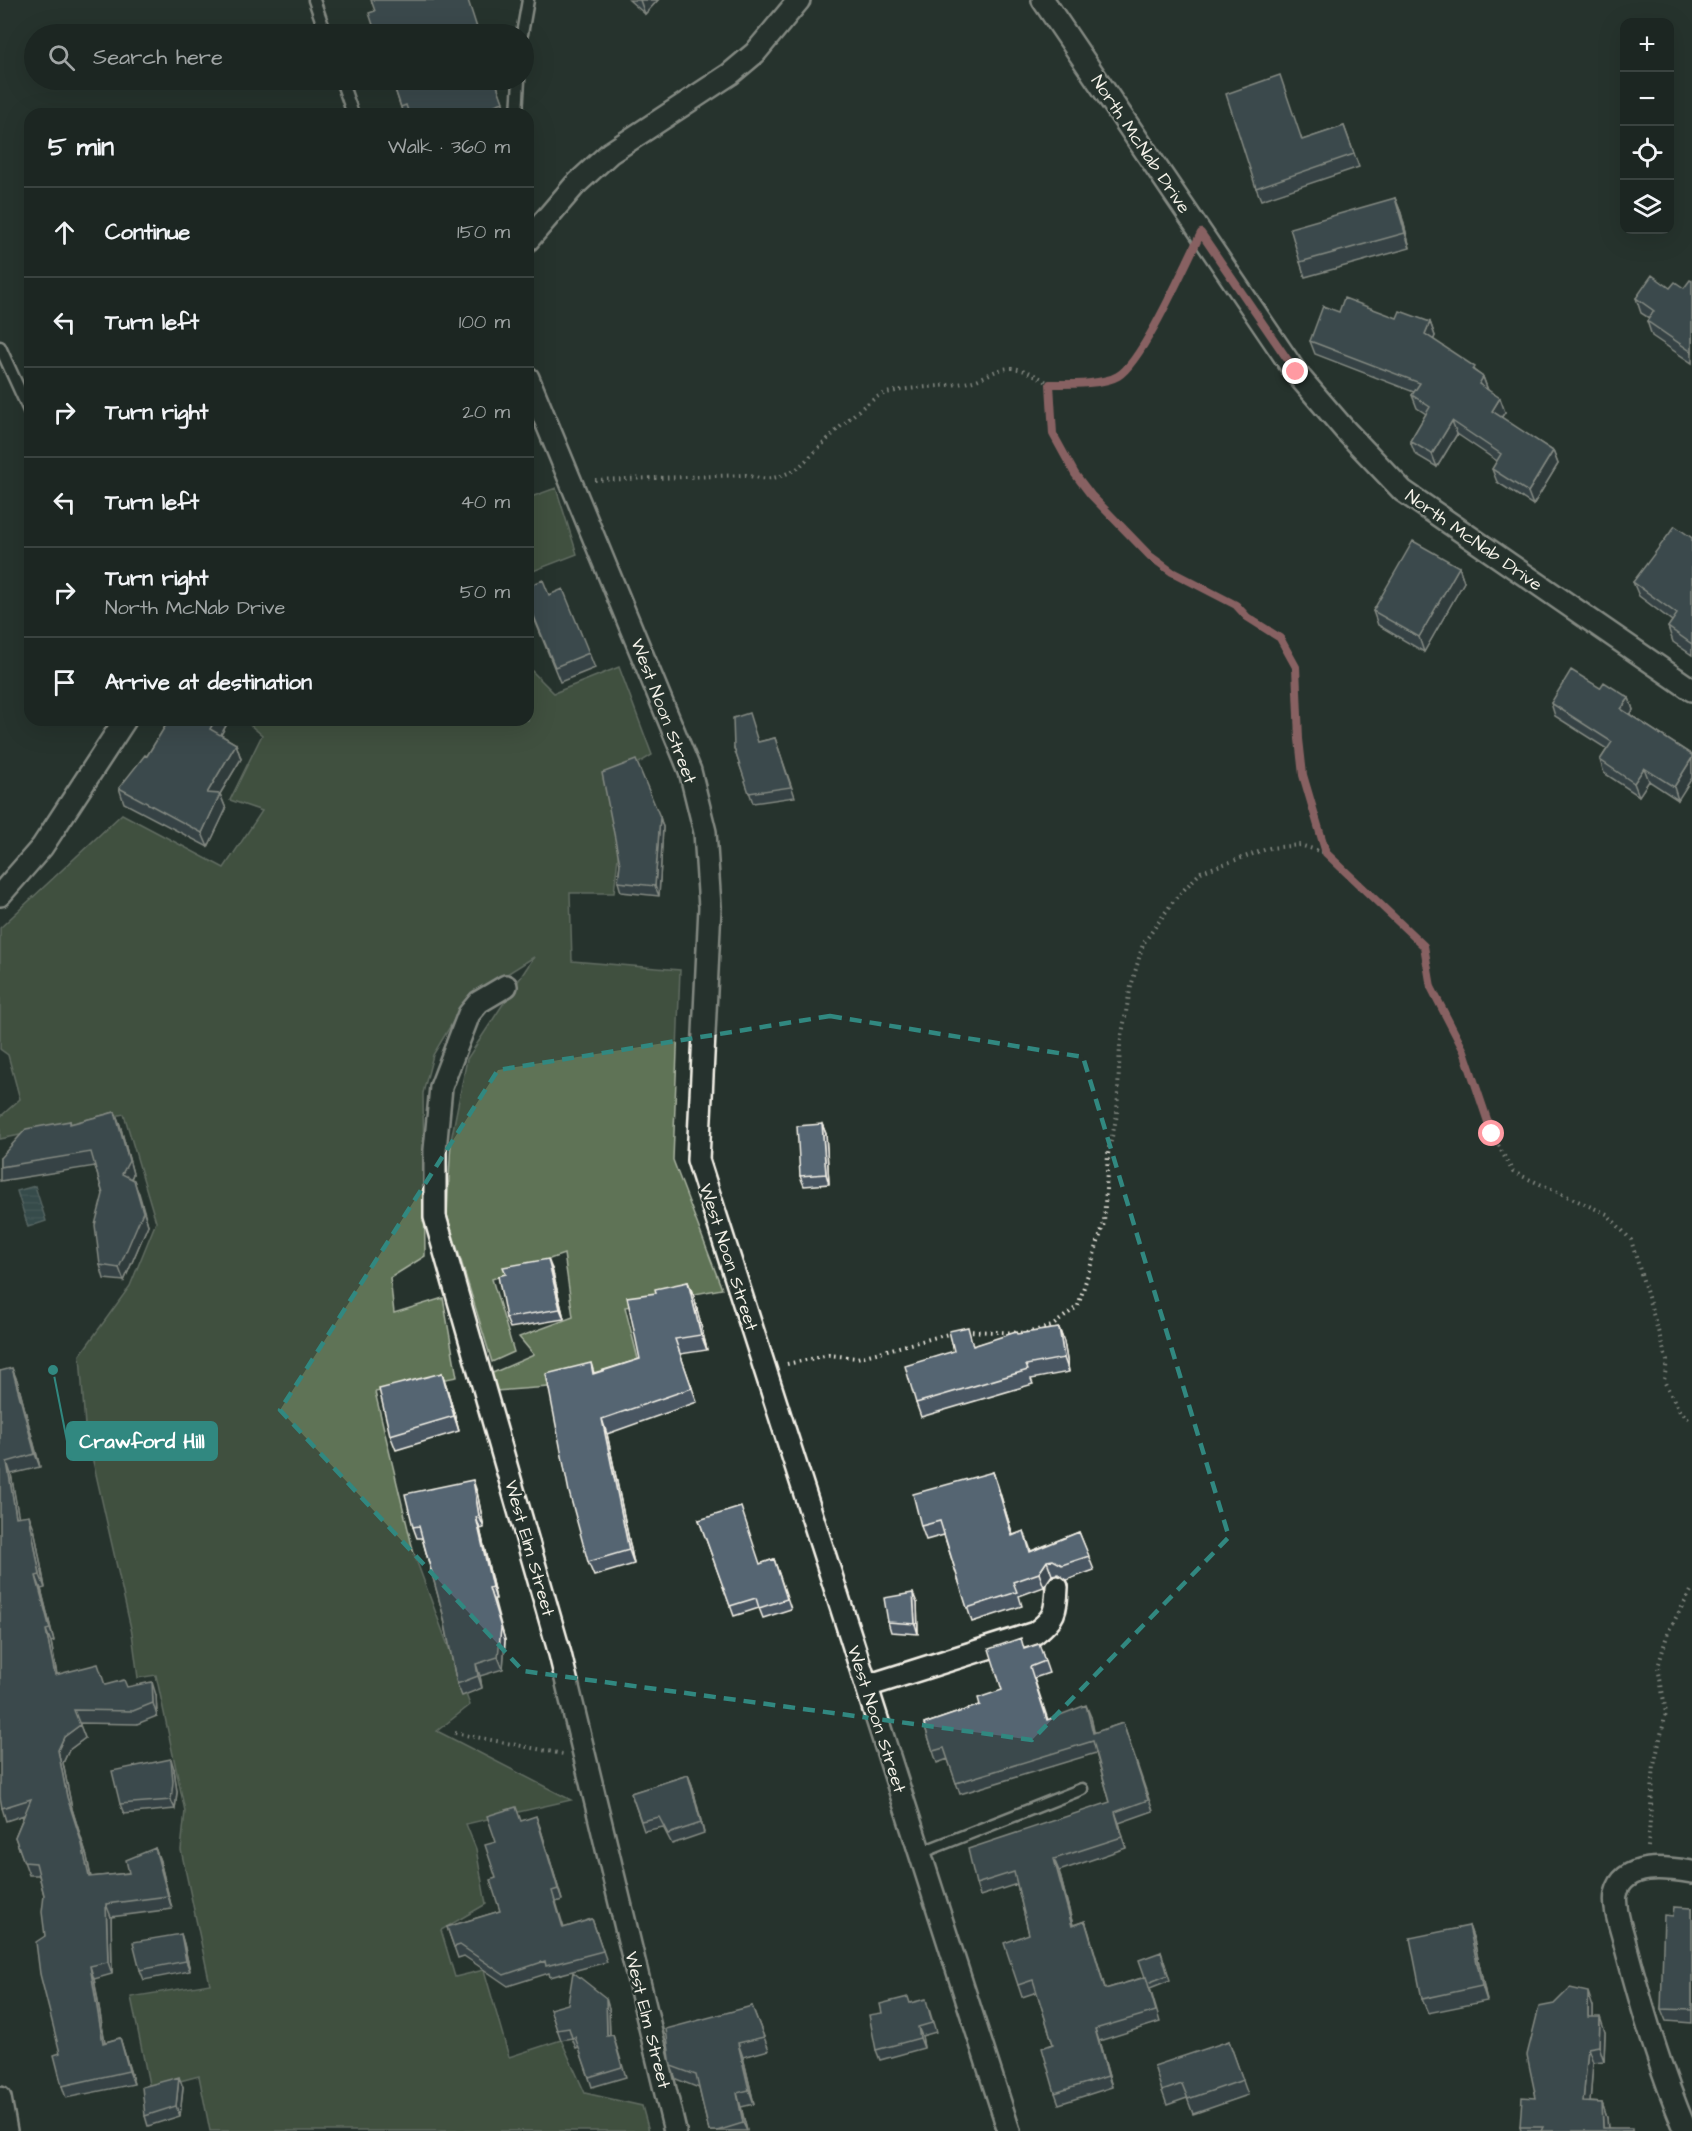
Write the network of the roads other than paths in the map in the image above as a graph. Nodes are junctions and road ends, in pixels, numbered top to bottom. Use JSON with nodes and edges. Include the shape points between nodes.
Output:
{"nodes":[{"id":1,"x":314,"y":0,"type":"edge"},
{"id":2,"x":528,"y":0,"type":"edge"},
{"id":3,"x":799,"y":0,"type":"edge"},
{"id":4,"x":1042,"y":0,"type":"edge"},
{"id":5,"x":322,"y":24,"type":"edge"},
{"id":6,"x":524,"y":24,"type":"edge"},
{"id":7,"x":344,"y":90,"type":"edge"},
{"id":8,"x":518,"y":90,"type":"edge"},
{"id":9,"x":350,"y":108,"type":"edge"},
{"id":10,"x":517,"y":108,"type":"edge"},
{"id":11,"x":534,"y":227,"type":"edge"},
{"id":12,"x":0,"y":347,"type":"edge"},
{"id":13,"x":534,"y":392,"type":"edge"},
{"id":14,"x":24,"y":400,"type":"edge"},
{"id":15,"x":1692,"y":690,"type":"edge"},
{"id":16,"x":121,"y":726,"type":"edge"},
{"id":17,"x":0,"y":895,"type":"edge"},
{"id":18,"x":506,"y":986,"type":"dead end"},
{"id":19,"x":1057,"y":1587,"type":"dead end"},
{"id":20,"x":867,"y":1686,"type":"junction"},
{"id":21,"x":1082,"y":1789,"type":"dead end"},
{"id":22,"x":920,"y":1852,"type":"junction"},
{"id":23,"x":1692,"y":1872,"type":"edge"},
{"id":24,"x":0,"y":2098,"type":"edge"},
{"id":25,"x":6,"y":2131,"type":"edge"},
{"id":26,"x":675,"y":2131,"type":"edge"},
{"id":27,"x":1009,"y":2131,"type":"edge"},
{"id":28,"x":1686,"y":2131,"type":"edge"}],
"edges":[{"from":1,"to":5,"type":"lane"},
{"from":2,"to":6,"type":"lane"},
{"from":3,"to":11,"type":"street","via":[[755,53],[730,74],[610,153]]},
{"from":4,"to":15,"type":"street","name":"North McNab Drive","via":[[1296,372],[1345,430],[1403,491]]},
{"from":7,"to":9,"type":"lane"},
{"from":8,"to":10,"type":"lane"},
{"from":12,"to":14,"type":"lane"},
{"from":13,"to":20,"type":"street","name":"West Noon Street","via":[[690,771],[705,832],[710,907],[698,1160]]},
{"from":16,"to":17,"type":"street","via":[[42,847]]},
{"from":18,"to":26,"type":"street","name":"West Elm Street","via":[[479,1002],[469,1014],[441,1087],[435,1140],[435,1217],[560,1654]]},
{"from":19,"to":20,"type":"street","via":[[1052,1620],[1035,1633]]},
{"from":20,"to":22,"type":"street","name":"West Noon Street"},
{"from":21,"to":22,"type":"lane"},
{"from":22,"to":27,"type":"street","name":"West Noon Street"},
{"from":23,"to":28,"type":"street","via":[[1646,1868],[1626,1879],[1616,1894],[1663,2077]]},
{"from":24,"to":25,"type":"street"}]}
